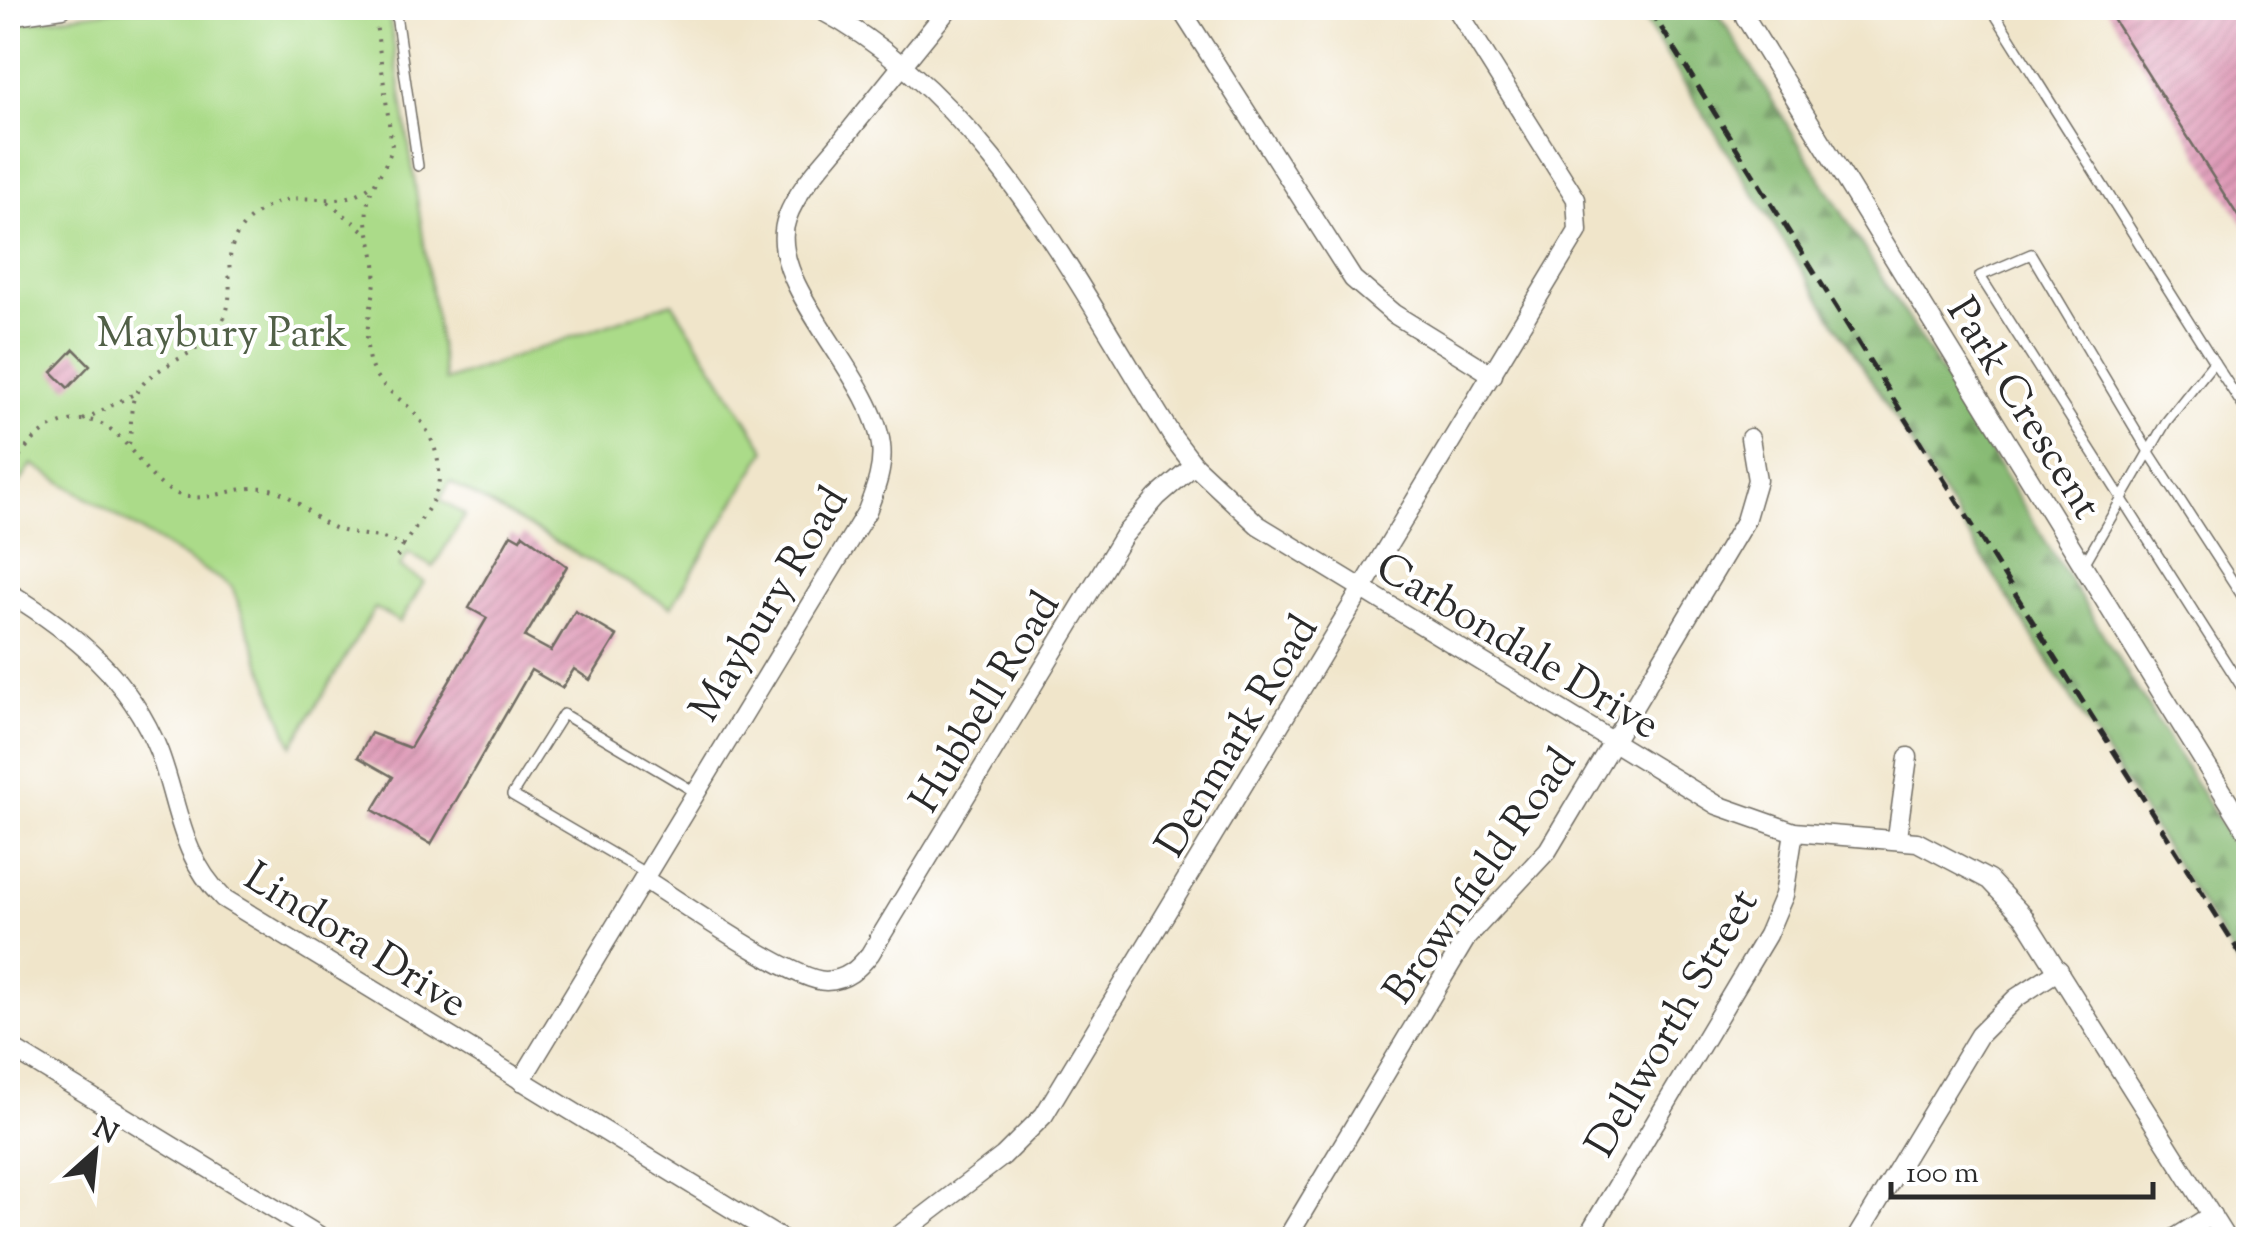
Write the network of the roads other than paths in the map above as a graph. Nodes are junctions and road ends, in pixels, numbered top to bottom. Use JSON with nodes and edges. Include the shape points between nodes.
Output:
{"nodes":[{"id":1,"x":63,"y":8,"type":"edge"},
{"id":2,"x":396,"y":8,"type":"edge"},
{"id":3,"x":817,"y":8,"type":"edge"},
{"id":4,"x":949,"y":8,"type":"edge"},
{"id":5,"x":1180,"y":8,"type":"edge"},
{"id":6,"x":1456,"y":8,"type":"edge"},
{"id":7,"x":1762,"y":8,"type":"edge"},
{"id":8,"x":1992,"y":8,"type":"edge"},
{"id":9,"x":1741,"y":12,"type":"edge"},
{"id":10,"x":8,"y":16,"type":"edge"},
{"id":11,"x":902,"y":66,"type":"junction"},
{"id":12,"x":418,"y":166,"type":"dead end"},
{"id":13,"x":2214,"y":362,"type":"junction"},
{"id":14,"x":1493,"y":375,"type":"junction"},
{"id":15,"x":2248,"y":414,"type":"edge"},
{"id":16,"x":1750,"y":438,"type":"dead end"},
{"id":17,"x":2149,"y":452,"type":"junction"},
{"id":18,"x":1194,"y":465,"type":"junction"},
{"id":19,"x":2122,"y":498,"type":"junction"},
{"id":20,"x":2083,"y":566,"type":"junction"},
{"id":21,"x":1363,"y":590,"type":"junction"},
{"id":22,"x":8,"y":592,"type":"edge"},
{"id":23,"x":2248,"y":605,"type":"edge"},
{"id":24,"x":2248,"y":697,"type":"edge"},
{"id":25,"x":1612,"y":742,"type":"junction"},
{"id":26,"x":1908,"y":757,"type":"dead end"},
{"id":27,"x":696,"y":792,"type":"junction"},
{"id":28,"x":1794,"y":832,"type":"junction"},
{"id":29,"x":2248,"y":833,"type":"edge"},
{"id":30,"x":1897,"y":837,"type":"junction"},
{"id":31,"x":645,"y":876,"type":"junction"},
{"id":32,"x":2059,"y":970,"type":"junction"},
{"id":33,"x":8,"y":1046,"type":"edge"},
{"id":34,"x":522,"y":1080,"type":"junction"},
{"id":35,"x":2212,"y":1215,"type":"junction"},
{"id":36,"x":326,"y":1240,"type":"edge"},
{"id":37,"x":783,"y":1240,"type":"edge"},
{"id":38,"x":893,"y":1240,"type":"edge"},
{"id":39,"x":1286,"y":1240,"type":"edge"},
{"id":40,"x":1585,"y":1240,"type":"edge"},
{"id":41,"x":1855,"y":1240,"type":"edge"},
{"id":42,"x":2172,"y":1240,"type":"edge"},
{"id":43,"x":2227,"y":1240,"type":"edge"}],
"edges":[{"from":1,"to":10,"type":"street"},
{"from":2,"to":12,"type":"lane"},
{"from":3,"to":11,"type":"street","name":"Carbondale Drive"},
{"from":4,"to":11,"type":"street","name":"Maybury Road"},
{"from":5,"to":14,"type":"street","via":[[1353,279],[1394,314]]},
{"from":6,"to":14,"type":"street","name":"Denmark Road","via":[[1571,191],[1580,219],[1572,244]]},
{"from":7,"to":9,"type":"lane"},
{"from":8,"to":13,"type":"lane"},
{"from":9,"to":20,"type":"street","name":"Park Crescent"},
{"from":11,"to":18,"type":"street","name":"Carbondale Drive","via":[[985,146]]},
{"from":11,"to":27,"type":"street","name":"Maybury Road","via":[[805,186],[784,228],[785,254],[799,288],[862,387],[878,425],[876,488]]},
{"from":13,"to":15,"type":"lane"},
{"from":13,"to":17,"type":"lane"},
{"from":14,"to":21,"type":"street","name":"Denmark Road"},
{"from":16,"to":25,"type":"street","name":"Brownfield Road","via":[[1757,480],[1744,521]]},
{"from":17,"to":19,"type":"lane"},
{"from":17,"to":19,"type":"lane","via":[[2031,254],[1980,276]]},
{"from":17,"to":23,"type":"lane"},
{"from":18,"to":21,"type":"street","name":"Carbondale Drive","via":[[1258,524]]},
{"from":18,"to":31,"type":"street","name":"Hubbell Road","via":[[1124,535],[870,954],[841,978],[800,974]]},
{"from":19,"to":20,"type":"lane"},
{"from":19,"to":24,"type":"lane"},
{"from":20,"to":29,"type":"street","name":"Park Crescent"},
{"from":21,"to":25,"type":"street","name":"Carbondale Drive"},
{"from":21,"to":38,"type":"street","name":"Denmark Road","via":[[1044,1116]]},
{"from":22,"to":34,"type":"street","name":"Lindora Drive","via":[[75,638],[134,703],[160,754],[190,854],[223,898]]},
{"from":25,"to":28,"type":"street","name":"Carbondale Drive","via":[[1717,805]]},
{"from":25,"to":39,"type":"street","name":"Brownfield Road","via":[[1548,850],[1467,937]]},
{"from":26,"to":30,"type":"street"},
{"from":27,"to":31,"type":"street","name":"Maybury Road"},
{"from":27,"to":31,"type":"lane","via":[[563,714],[512,795]]},
{"from":28,"to":30,"type":"street","name":"Carbondale Drive"},
{"from":28,"to":40,"type":"street","name":"Dellworth Street","via":[[1784,894],[1767,935]]},
{"from":30,"to":32,"type":"street","name":"Carbondale Drive","via":[[1989,880],[2024,916]]},
{"from":31,"to":34,"type":"street","name":"Maybury Road"},
{"from":32,"to":35,"type":"street","name":"Carbondale Drive"},
{"from":32,"to":41,"type":"street","via":[[2016,998],[1979,1036]]},
{"from":33,"to":36,"type":"street"},
{"from":34,"to":37,"type":"street","name":"Lindora Drive"},
{"from":35,"to":42,"type":"street"},
{"from":35,"to":43,"type":"street","name":"Carbondale Drive"}]}
